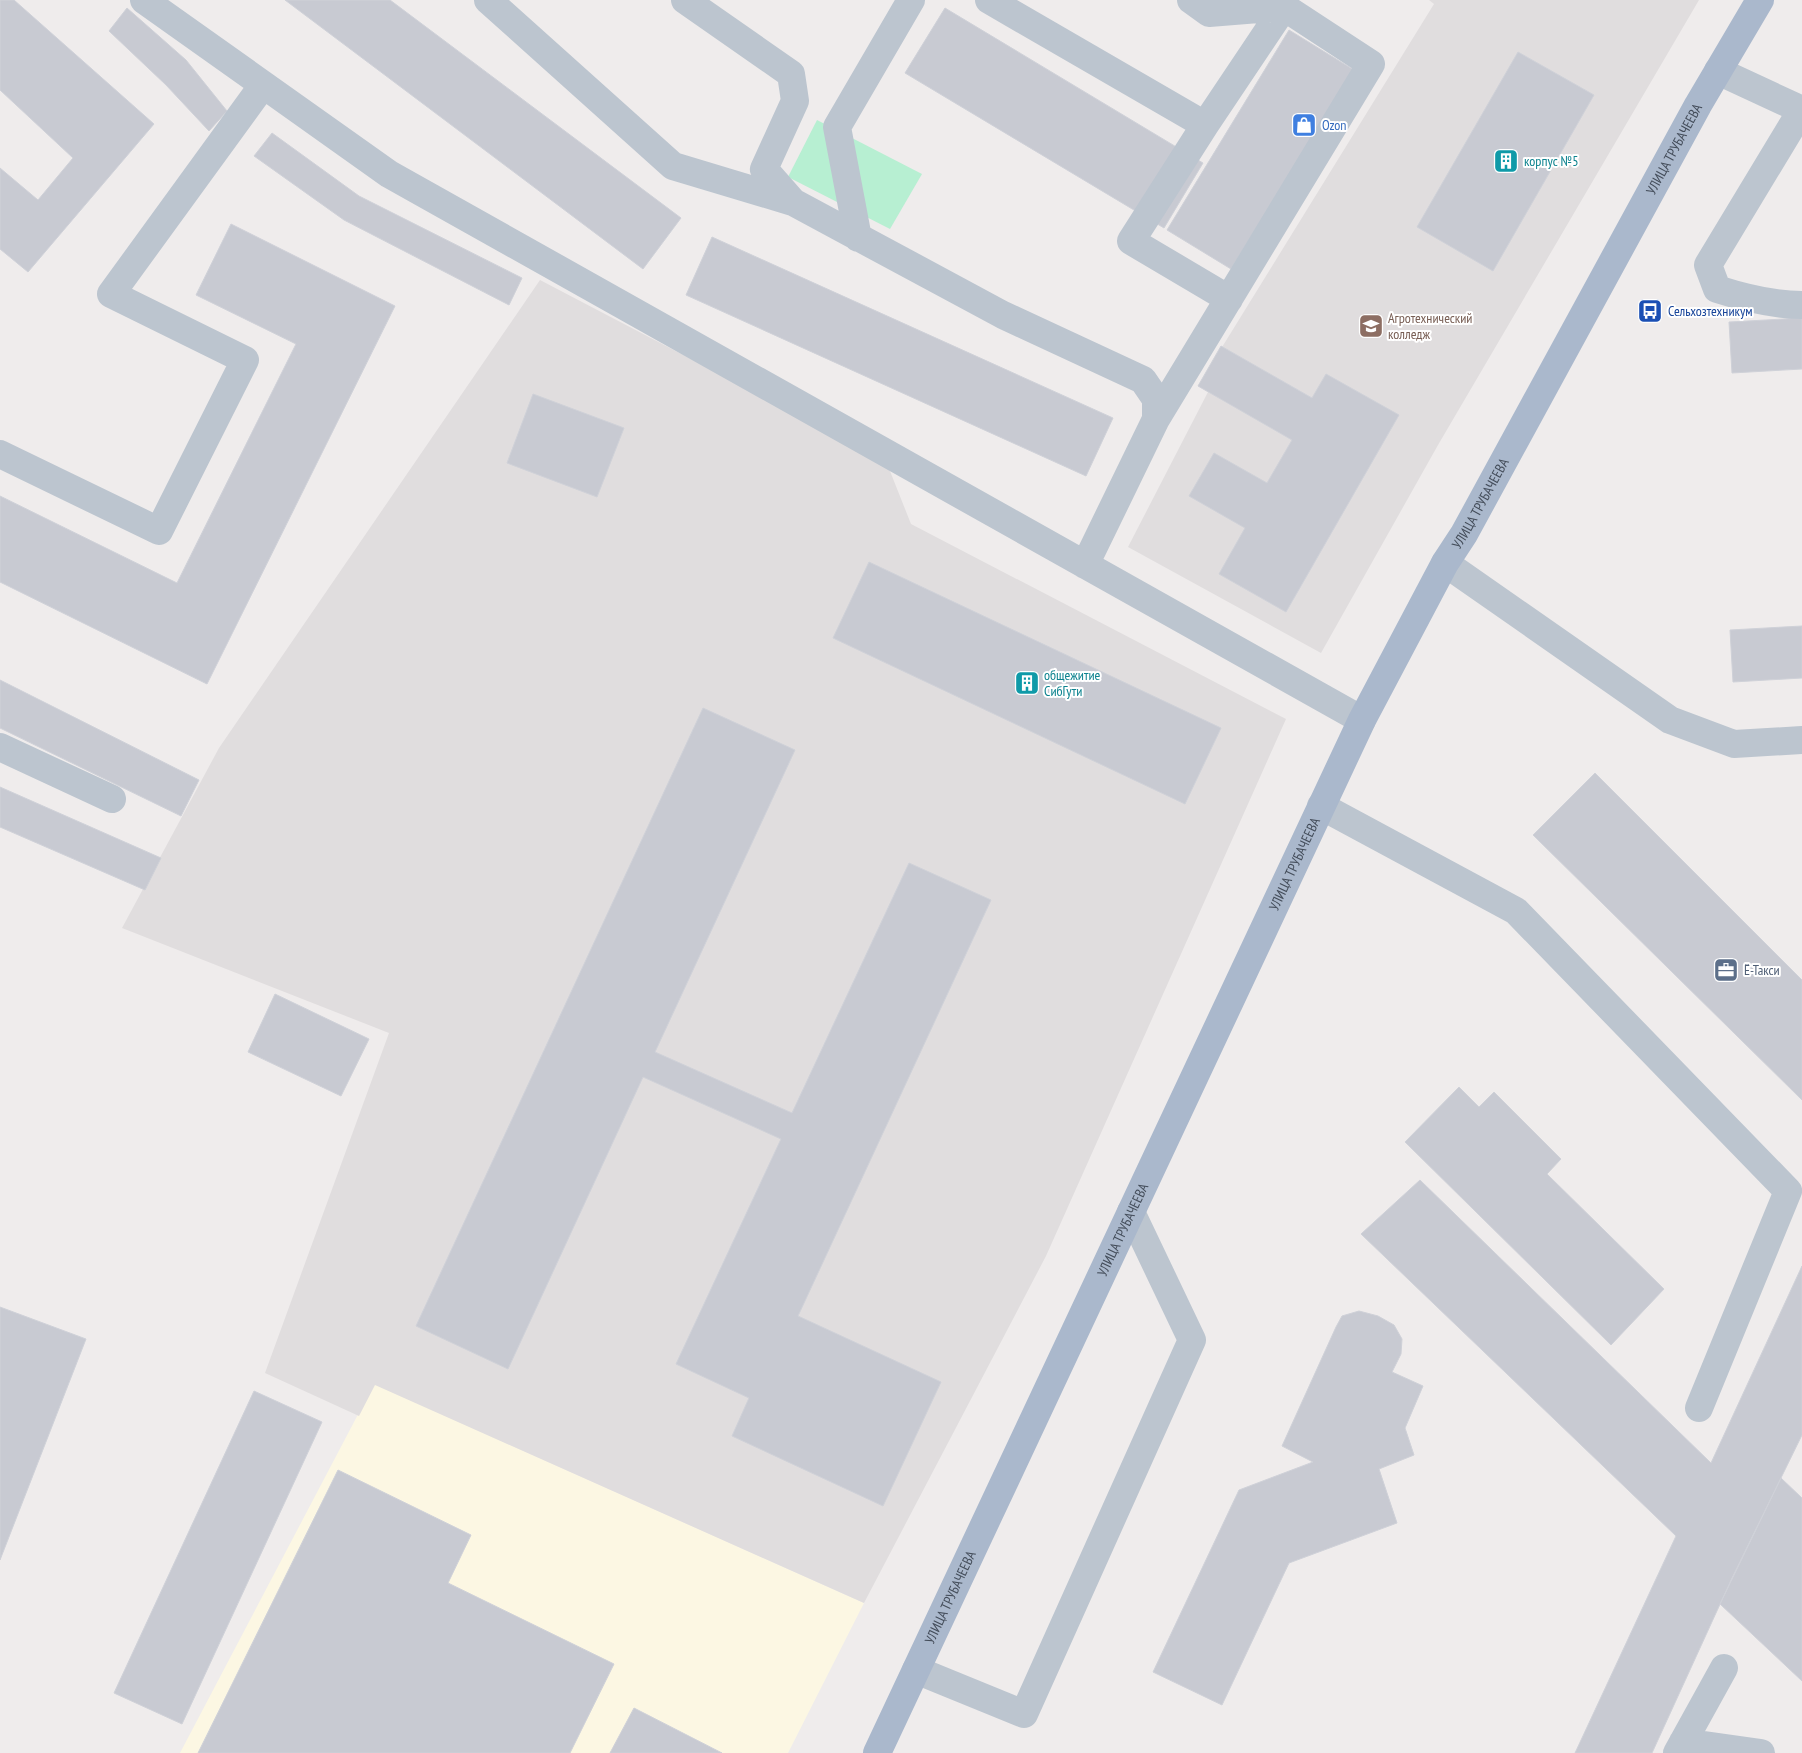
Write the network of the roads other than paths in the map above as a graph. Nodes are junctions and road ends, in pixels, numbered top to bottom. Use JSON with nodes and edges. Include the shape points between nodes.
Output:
{"nodes":[{"id":1,"x":144,"y":0,"type":"edge"},
{"id":2,"x":488,"y":0,"type":"edge"},
{"id":3,"x":685,"y":0,"type":"edge"},
{"id":4,"x":911,"y":0,"type":"edge"},
{"id":5,"x":989,"y":0,"type":"edge"},
{"id":6,"x":1191,"y":0,"type":"edge"},
{"id":7,"x":1760,"y":0,"type":"edge"},
{"id":8,"x":1284,"y":7,"type":"junction"},
{"id":9,"x":1718,"y":71,"type":"junction"},
{"id":10,"x":263,"y":85,"type":"junction"},
{"id":11,"x":1802,"y":110,"type":"edge"},
{"id":12,"x":1205,"y":126,"type":"junction"},
{"id":13,"x":792,"y":202,"type":"junction"},
{"id":14,"x":858,"y":238,"type":"junction"},
{"id":15,"x":1229,"y":299,"type":"junction"},
{"id":16,"x":1802,"y":305,"type":"edge"},
{"id":17,"x":1156,"y":419,"type":"junction"},
{"id":18,"x":0,"y":454,"type":"edge"},
{"id":19,"x":1445,"y":563,"type":"junction"},
{"id":20,"x":1085,"y":565,"type":"junction"},
{"id":21,"x":1362,"y":720,"type":"junction"},
{"id":22,"x":1802,"y":740,"type":"edge"},
{"id":23,"x":0,"y":747,"type":"edge"},
{"id":24,"x":112,"y":799,"type":"dead end"},
{"id":25,"x":1321,"y":806,"type":"junction"},
{"id":26,"x":1131,"y":1212,"type":"junction"},
{"id":27,"x":1699,"y":1408,"type":"dead end"},
{"id":28,"x":1724,"y":1668,"type":"dead end"},
{"id":29,"x":916,"y":1670,"type":"junction"},
{"id":30,"x":1680,"y":1748,"type":"edge"},
{"id":31,"x":884,"y":1750,"type":"edge"},
{"id":32,"x":1761,"y":1753,"type":"edge"}],
"edges":[{"from":1,"to":10,"type":"street"},
{"from":2,"to":13,"type":"street","via":[[673,166]]},
{"from":3,"to":13,"type":"street","via":[[792,74],[796,102],[764,168]]},
{"from":4,"to":14,"type":"street","via":[[837,127]]},
{"from":5,"to":12,"type":"street"},
{"from":6,"to":8,"type":"street","via":[[1209,13]]},
{"from":7,"to":9,"type":"main road","name":"УЛИЦА ТРУБАЧЕЕВА"},
{"from":8,"to":12,"type":"street"},
{"from":8,"to":15,"type":"street","via":[[1371,64]]},
{"from":9,"to":11,"type":"street"},
{"from":9,"to":19,"type":"main road","name":"УЛИЦА ТРУБАЧЕЕВА","via":[[1464,534]]},
{"from":10,"to":18,"type":"street","via":[[111,294],[246,360],[159,531]]},
{"from":10,"to":20,"type":"street","via":[[388,174]]},
{"from":11,"to":16,"type":"street","via":[[1708,265],[1717,290],[1787,305]]},
{"from":12,"to":15,"type":"street","via":[[1131,241]]},
{"from":13,"to":14,"type":"street"},
{"from":14,"to":17,"type":"street","via":[[1003,315],[1143,380],[1156,399]]},
{"from":15,"to":17,"type":"street"},
{"from":17,"to":20,"type":"street"},
{"from":19,"to":21,"type":"main road","name":"УЛИЦА ТРУБАЧЕЕВА"},
{"from":19,"to":22,"type":"street","via":[[1670,720],[1734,744]]},
{"from":20,"to":21,"type":"street"},
{"from":21,"to":25,"type":"main road","name":"УЛИЦА ТРУБАЧЕЕВА"},
{"from":23,"to":24,"type":"street"},
{"from":25,"to":26,"type":"main road","name":"УЛИЦА ТРУБАЧЕЕВА"},
{"from":25,"to":27,"type":"street","via":[[1516,911],[1788,1191]]},
{"from":26,"to":29,"type":"main road","name":"УЛИЦА ТРУБАЧЕЕВА"},
{"from":26,"to":29,"type":"street","via":[[1192,1340],[1024,1714]]},
{"from":28,"to":30,"type":"street"},
{"from":29,"to":31,"type":"main road","name":"УЛИЦА ТРУБАЧЕЕВА"},
{"from":30,"to":32,"type":"street"}]}
